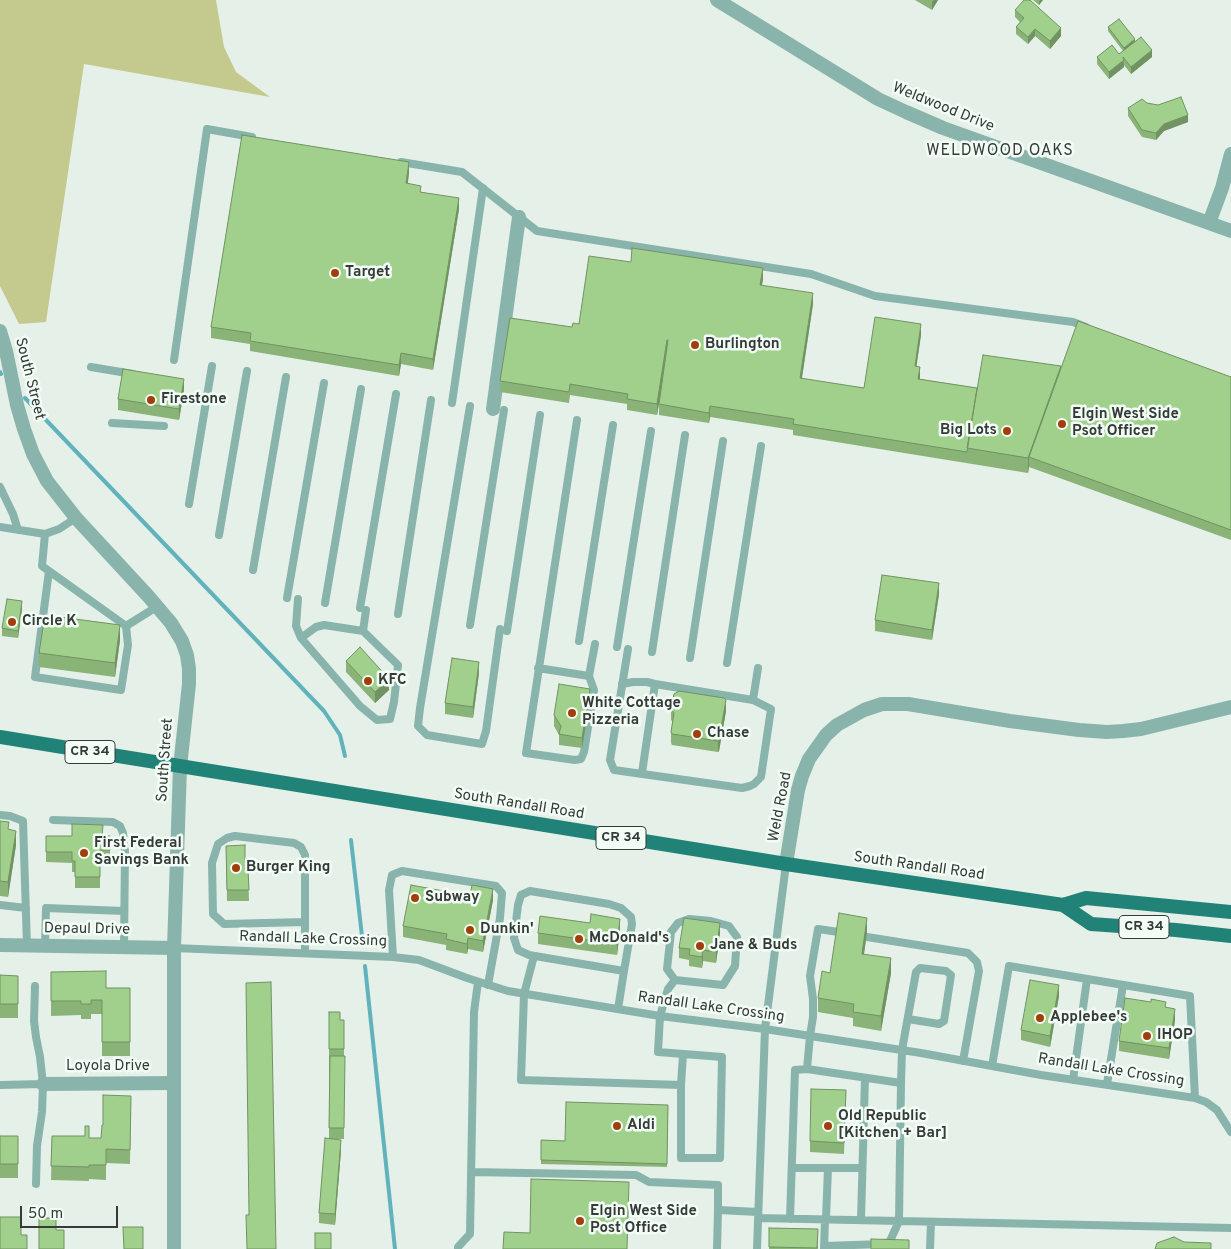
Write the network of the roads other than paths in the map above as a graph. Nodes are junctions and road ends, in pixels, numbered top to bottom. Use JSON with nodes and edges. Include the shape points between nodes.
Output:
{"nodes":[{"id":1,"x":717,"y":0,"type":"edge"},
{"id":2,"x":256,"y":138,"type":"edge"},
{"id":3,"x":1231,"y":154,"type":"edge"},
{"id":4,"x":394,"y":160,"type":"edge"},
{"id":5,"x":483,"y":188,"type":"junction"},
{"id":6,"x":519,"y":217,"type":"junction"},
{"id":7,"x":1209,"y":223,"type":"junction"},
{"id":8,"x":1231,"y":231,"type":"edge"},
{"id":9,"x":1091,"y":328,"type":"edge"},
{"id":10,"x":0,"y":331,"type":"edge"},
{"id":11,"x":174,"y":360,"type":"dead end"},
{"id":12,"x":212,"y":366,"type":"dead end"},
{"id":13,"x":91,"y":367,"type":"dead end"},
{"id":14,"x":247,"y":371,"type":"dead end"},
{"id":15,"x":145,"y":376,"type":"edge"},
{"id":16,"x":286,"y":377,"type":"dead end"},
{"id":17,"x":324,"y":383,"type":"dead end"},
{"id":18,"x":360,"y":389,"type":"dead end"},
{"id":19,"x":396,"y":394,"type":"dead end"},
{"id":20,"x":431,"y":400,"type":"dead end"},
{"id":21,"x":452,"y":403,"type":"dead end"},
{"id":22,"x":470,"y":406,"type":"dead end"},
{"id":23,"x":498,"y":410,"type":"joint"},
{"id":24,"x":540,"y":415,"type":"dead end"},
{"id":25,"x":577,"y":420,"type":"dead end"},
{"id":26,"x":112,"y":423,"type":"dead end"},
{"id":27,"x":613,"y":425,"type":"dead end"},
{"id":28,"x":164,"y":426,"type":"dead end"},
{"id":29,"x":652,"y":431,"type":"dead end"},
{"id":30,"x":685,"y":435,"type":"dead end"},
{"id":31,"x":723,"y":441,"type":"dead end"},
{"id":32,"x":761,"y":446,"type":"dead end"},
{"id":33,"x":0,"y":488,"type":"edge"},
{"id":34,"x":2,"y":495,"type":"edge"},
{"id":35,"x":189,"y":504,"type":"dead end"},
{"id":36,"x":76,"y":518,"type":"junction"},
{"id":37,"x":0,"y":527,"type":"edge"},
{"id":38,"x":18,"y":530,"type":"junction"},
{"id":39,"x":45,"y":534,"type":"junction"},
{"id":40,"x":219,"y":535,"type":"dead end"},
{"id":41,"x":253,"y":570,"type":"dead end"},
{"id":42,"x":49,"y":571,"type":"junction"},
{"id":43,"x":287,"y":598,"type":"dead end"},
{"id":44,"x":298,"y":599,"type":"dead end"},
{"id":45,"x":324,"y":603,"type":"dead end"},
{"id":46,"x":158,"y":606,"type":"junction"},
{"id":47,"x":398,"y":614,"type":"dead end"},
{"id":48,"x":470,"y":625,"type":"dead end"},
{"id":49,"x":126,"y":626,"type":"junction"},
{"id":50,"x":363,"y":631,"type":"junction"},
{"id":51,"x":301,"y":638,"type":"junction"},
{"id":52,"x":579,"y":641,"type":"dead end"},
{"id":53,"x":595,"y":644,"type":"dead end"},
{"id":54,"x":616,"y":647,"type":"dead end"},
{"id":55,"x":628,"y":649,"type":"dead end"},
{"id":56,"x":652,"y":652,"type":"dead end"},
{"id":57,"x":690,"y":658,"type":"dead end"},
{"id":58,"x":726,"y":663,"type":"dead end"},
{"id":59,"x":538,"y":668,"type":"junction"},
{"id":60,"x":758,"y":668,"type":"dead end"},
{"id":61,"x":589,"y":676,"type":"junction"},
{"id":62,"x":622,"y":684,"type":"junction"},
{"id":63,"x":655,"y":684,"type":"junction"},
{"id":64,"x":753,"y":700,"type":"junction"},
{"id":65,"x":1231,"y":707,"type":"edge"},
{"id":66,"x":0,"y":737,"type":"edge"},
{"id":67,"x":180,"y":767,"type":"junction"},
{"id":68,"x":642,"y":774,"type":"junction"},
{"id":69,"x":0,"y":815,"type":"edge"},
{"id":70,"x":53,"y":820,"type":"dead end"},
{"id":71,"x":786,"y":864,"type":"junction"},
{"id":72,"x":0,"y":905,"type":"edge"},
{"id":73,"x":1063,"y":905,"type":"junction"},
{"id":74,"x":26,"y":908,"type":"junction"},
{"id":75,"x":124,"y":911,"type":"junction"},
{"id":76,"x":1231,"y":912,"type":"edge"},
{"id":77,"x":305,"y":922,"type":"junction"},
{"id":78,"x":839,"y":932,"type":"edge"},
{"id":79,"x":1231,"y":936,"type":"edge"},
{"id":80,"x":867,"y":937,"type":"edge"},
{"id":81,"x":0,"y":945,"type":"edge"},
{"id":82,"x":27,"y":946,"type":"junction"},
{"id":83,"x":45,"y":946,"type":"junction"},
{"id":84,"x":124,"y":947,"type":"junction"},
{"id":85,"x":174,"y":948,"type":"junction"},
{"id":86,"x":305,"y":953,"type":"junction"},
{"id":87,"x":534,"y":956,"type":"junction"},
{"id":88,"x":393,"y":957,"type":"junction"},
{"id":89,"x":624,"y":971,"type":"junction"},
{"id":90,"x":1087,"y":979,"type":"junction"},
{"id":91,"x":675,"y":980,"type":"junction"},
{"id":92,"x":478,"y":982,"type":"junction"},
{"id":93,"x":488,"y":985,"type":"junction"},
{"id":94,"x":1123,"y":985,"type":"junction"},
{"id":95,"x":35,"y":986,"type":"dead end"},
{"id":96,"x":524,"y":994,"type":"junction"},
{"id":97,"x":618,"y":1009,"type":"junction"},
{"id":98,"x":660,"y":1016,"type":"junction"},
{"id":99,"x":908,"y":1019,"type":"junction"},
{"id":100,"x":765,"y":1029,"type":"junction"},
{"id":101,"x":810,"y":1036,"type":"junction"},
{"id":102,"x":902,"y":1050,"type":"junction"},
{"id":103,"x":683,"y":1054,"type":"junction"},
{"id":104,"x":964,"y":1060,"type":"junction"},
{"id":105,"x":992,"y":1066,"type":"junction"},
{"id":106,"x":807,"y":1069,"type":"junction"},
{"id":107,"x":865,"y":1078,"type":"junction"},
{"id":108,"x":1073,"y":1080,"type":"junction"},
{"id":109,"x":174,"y":1083,"type":"junction"},
{"id":110,"x":43,"y":1084,"type":"junction"},
{"id":111,"x":901,"y":1084,"type":"junction"},
{"id":112,"x":1107,"y":1084,"type":"junction"},
{"id":113,"x":682,"y":1085,"type":"junction"},
{"id":114,"x":0,"y":1086,"type":"edge"},
{"id":115,"x":1194,"y":1098,"type":"junction"},
{"id":116,"x":1231,"y":1132,"type":"edge"},
{"id":117,"x":792,"y":1168,"type":"junction"},
{"id":118,"x":828,"y":1168,"type":"junction"},
{"id":119,"x":862,"y":1168,"type":"junction"},
{"id":120,"x":471,"y":1172,"type":"junction"},
{"id":121,"x":36,"y":1184,"type":"dead end"},
{"id":122,"x":718,"y":1210,"type":"junction"},
{"id":123,"x":758,"y":1215,"type":"junction"},
{"id":124,"x":790,"y":1219,"type":"junction"},
{"id":125,"x":825,"y":1220,"type":"junction"},
{"id":126,"x":861,"y":1220,"type":"junction"},
{"id":127,"x":899,"y":1221,"type":"junction"},
{"id":128,"x":931,"y":1222,"type":"junction"},
{"id":129,"x":1231,"y":1228,"type":"edge"},
{"id":130,"x":852,"y":1247,"type":"edge"},
{"id":131,"x":824,"y":1248,"type":"edge"},
{"id":132,"x":174,"y":1249,"type":"edge"},
{"id":133,"x":458,"y":1249,"type":"edge"},
{"id":134,"x":717,"y":1249,"type":"edge"},
{"id":135,"x":757,"y":1249,"type":"edge"},
{"id":136,"x":930,"y":1249,"type":"edge"}],
"edges":[{"from":1,"to":7,"type":"street","name":"Weldwood Drive","via":[[878,99],[906,112]]},
{"from":2,"to":11,"type":"lane","via":[[207,130]]},
{"from":3,"to":7,"type":"street"},
{"from":4,"to":5,"type":"lane","via":[[462,172]]},
{"from":5,"to":6,"type":"lane"},
{"from":5,"to":21,"type":"lane"},
{"from":6,"to":9,"type":"lane","via":[[537,231],[811,274],[875,296],[1073,322]]},
{"from":6,"to":23,"type":"street"},
{"from":7,"to":8,"type":"street","name":"Weldwood Drive"},
{"from":10,"to":36,"type":"street","name":"South Street","via":[[17,405],[33,454],[47,481]]},
{"from":12,"to":35,"type":"lane"},
{"from":13,"to":15,"type":"lane"},
{"from":14,"to":40,"type":"lane"},
{"from":16,"to":41,"type":"lane"},
{"from":17,"to":43,"type":"lane"},
{"from":18,"to":45,"type":"lane"},
{"from":19,"to":50,"type":"lane","via":[[363,609]]},
{"from":20,"to":47,"type":"lane"},
{"from":22,"to":24,"type":"lane","via":[[418,726],[427,735],[482,744]]},
{"from":23,"to":48,"type":"lane"},
{"from":25,"to":59,"type":"lane"},
{"from":26,"to":28,"type":"lane"},
{"from":27,"to":52,"type":"lane"},
{"from":29,"to":54,"type":"lane"},
{"from":30,"to":56,"type":"lane"},
{"from":31,"to":57,"type":"lane"},
{"from":32,"to":58,"type":"lane"},
{"from":33,"to":34,"type":"lane"},
{"from":34,"to":38,"type":"lane"},
{"from":36,"to":39,"type":"lane"},
{"from":36,"to":46,"type":"street","name":"South Street"},
{"from":37,"to":38,"type":"lane"},
{"from":38,"to":39,"type":"lane"},
{"from":39,"to":42,"type":"lane","via":[[42,566]]},
{"from":42,"to":49,"type":"lane"},
{"from":42,"to":49,"type":"lane","via":[[35,677],[121,690],[128,645]]},
{"from":44,"to":51,"type":"lane","via":[[296,626]]},
{"from":46,"to":49,"type":"lane"},
{"from":46,"to":67,"type":"street","name":"South Street","via":[[177,630],[187,655],[189,684]]},
{"from":50,"to":51,"type":"lane","via":[[324,625]]},
{"from":50,"to":51,"type":"lane","via":[[398,665],[390,719],[377,720],[360,706]]},
{"from":53,"to":61,"type":"lane"},
{"from":55,"to":62,"type":"lane"},
{"from":59,"to":61,"type":"lane"},
{"from":59,"to":61,"type":"lane","via":[[526,753],[581,759],[594,690]]},
{"from":60,"to":64,"type":"lane"},
{"from":62,"to":63,"type":"lane"},
{"from":62,"to":68,"type":"lane","via":[[610,760],[614,770]]},
{"from":63,"to":64,"type":"lane"},
{"from":63,"to":68,"type":"lane"},
{"from":64,"to":68,"type":"lane","via":[[771,709],[760,777],[754,784],[742,788]]},
{"from":65,"to":71,"type":"street","name":"Weld Road","via":[[1141,728],[1106,732],[1010,721],[908,704],[882,704],[864,710],[837,725],[809,759],[798,790]]},
{"from":66,"to":67,"type":"main road","name":"South Randall Road","number":"CR 34"},
{"from":67,"to":71,"type":"main road","name":"South Randall Road","number":"CR 34"},
{"from":67,"to":85,"type":"street","name":"South Street"},
{"from":69,"to":74,"type":"lane","via":[[23,822]]},
{"from":70,"to":75,"type":"lane","via":[[113,822],[120,826],[124,839]]},
{"from":71,"to":73,"type":"main road","name":"South Randall Road","number":"CR 34"},
{"from":71,"to":100,"type":"lane","name":"Weld Road"},
{"from":72,"to":74,"type":"lane"},
{"from":73,"to":76,"type":"main road","name":"South Randall Road","number":"CR 34","via":[[1086,898]]},
{"from":73,"to":79,"type":"main road","name":"South Randall Road","number":"CR 34","via":[[1091,924]]},
{"from":74,"to":82,"type":"lane"},
{"from":75,"to":83,"type":"lane","via":[[46,908]]},
{"from":75,"to":84,"type":"lane"},
{"from":77,"to":77,"type":"lane","via":[[305,855],[301,847],[294,843],[235,836],[218,844],[212,863],[213,914],[224,924]]},
{"from":77,"to":86,"type":"lane"},
{"from":78,"to":101,"type":"lane","via":[[818,929],[810,976],[813,1017]]},
{"from":80,"to":104,"type":"lane","via":[[968,953],[977,962]]},
{"from":81,"to":82,"type":"street","name":"Depaul Drive"},
{"from":82,"to":83,"type":"street","name":"Depaul Drive"},
{"from":83,"to":84,"type":"street","name":"Depaul Drive"},
{"from":84,"to":85,"type":"street","name":"Depaul Drive"},
{"from":85,"to":86,"type":"lane","name":"Randall Lake Crossing"},
{"from":85,"to":109,"type":"street","name":"South Street"},
{"from":86,"to":88,"type":"lane","name":"Randall Lake Crossing"},
{"from":87,"to":89,"type":"lane"},
{"from":87,"to":89,"type":"lane","via":[[518,950],[514,938],[521,895],[530,891],[609,904],[628,912],[632,924]]},
{"from":87,"to":96,"type":"lane"},
{"from":88,"to":92,"type":"lane","name":"Randall Lake Crossing","via":[[420,960]]},
{"from":88,"to":93,"type":"lane","via":[[389,890],[392,875],[402,871],[496,886],[502,893],[500,918]]},
{"from":89,"to":97,"type":"lane"},
{"from":90,"to":94,"type":"lane"},
{"from":90,"to":105,"type":"lane","via":[[1009,966]]},
{"from":90,"to":108,"type":"lane"},
{"from":91,"to":91,"type":"lane","via":[[667,969],[671,932],[678,923],[689,919],[729,926],[737,937],[735,966],[723,985]]},
{"from":91,"to":98,"type":"lane","via":[[668,989]]},
{"from":92,"to":93,"type":"lane","name":"Randall Lake Crossing"},
{"from":92,"to":120,"type":"lane","via":[[474,1012]]},
{"from":93,"to":96,"type":"lane","name":"Randall Lake Crossing"},
{"from":94,"to":112,"type":"lane"},
{"from":94,"to":115,"type":"lane","via":[[1190,996]]},
{"from":95,"to":110,"type":"lane","via":[[34,1021]]},
{"from":96,"to":97,"type":"lane","name":"Randall Lake Crossing"},
{"from":96,"to":113,"type":"lane","via":[[521,1080]]},
{"from":97,"to":98,"type":"lane","name":"Randall Lake Crossing"},
{"from":98,"to":100,"type":"lane","name":"Randall Lake Crossing"},
{"from":98,"to":103,"type":"lane","via":[[658,1052]]},
{"from":99,"to":99,"type":"lane","via":[[916,972],[920,968],[946,971],[951,975],[944,1021],[940,1024]]},
{"from":99,"to":102,"type":"lane"},
{"from":100,"to":101,"type":"lane","name":"Randall Lake Crossing"},
{"from":100,"to":123,"type":"lane","name":"Weld Road"},
{"from":101,"to":102,"type":"lane","name":"Randall Lake Crossing"},
{"from":101,"to":106,"type":"lane"},
{"from":102,"to":104,"type":"lane","name":"Randall Lake Crossing"},
{"from":102,"to":111,"type":"lane"},
{"from":103,"to":113,"type":"lane"},
{"from":103,"to":113,"type":"lane","via":[[722,1058],[720,1158],[681,1158]]},
{"from":104,"to":105,"type":"lane","name":"Randall Lake Crossing"},
{"from":105,"to":108,"type":"lane","name":"Randall Lake Crossing"},
{"from":106,"to":107,"type":"lane"},
{"from":106,"to":117,"type":"lane","via":[[795,1070]]},
{"from":107,"to":111,"type":"lane"},
{"from":107,"to":119,"type":"lane"},
{"from":108,"to":112,"type":"lane","name":"Randall Lake Crossing"},
{"from":109,"to":110,"type":"street","name":"Loyola Drive"},
{"from":109,"to":132,"type":"street","name":"South Street"},
{"from":110,"to":114,"type":"lane"},
{"from":110,"to":121,"type":"lane"},
{"from":111,"to":127,"type":"lane"},
{"from":112,"to":115,"type":"lane","name":"Randall Lake Crossing"},
{"from":115,"to":116,"type":"lane","name":"Randall Lake Crossing","via":[[1217,1110]]},
{"from":117,"to":118,"type":"lane"},
{"from":117,"to":124,"type":"lane"},
{"from":118,"to":119,"type":"lane"},
{"from":118,"to":125,"type":"lane"},
{"from":119,"to":126,"type":"lane"},
{"from":120,"to":122,"type":"lane","via":[[636,1175],[649,1182],[718,1185]]},
{"from":120,"to":133,"type":"lane","via":[[470,1234]]},
{"from":122,"to":123,"type":"lane"},
{"from":122,"to":134,"type":"lane"},
{"from":123,"to":124,"type":"lane"},
{"from":123,"to":135,"type":"lane","name":"Weld Road"},
{"from":124,"to":125,"type":"lane"},
{"from":125,"to":126,"type":"lane"},
{"from":125,"to":131,"type":"lane"},
{"from":126,"to":127,"type":"lane"},
{"from":127,"to":128,"type":"lane"},
{"from":127,"to":130,"type":"lane","via":[[888,1243]]},
{"from":128,"to":129,"type":"lane"},
{"from":128,"to":136,"type":"lane"},
{"from":130,"to":131,"type":"lane"}]}
